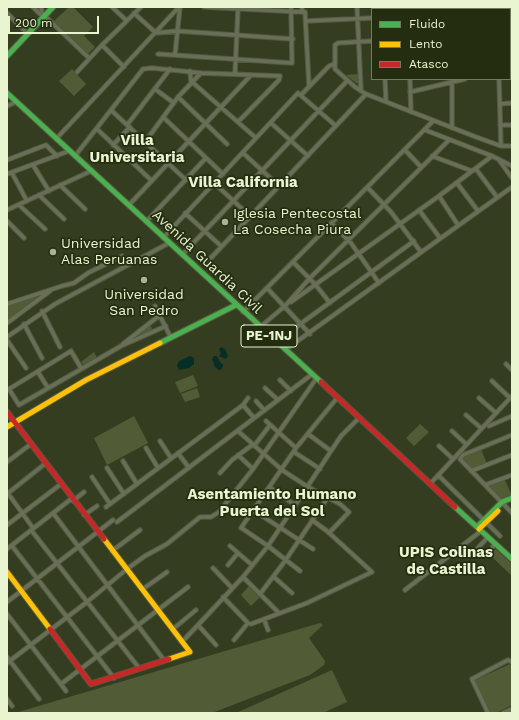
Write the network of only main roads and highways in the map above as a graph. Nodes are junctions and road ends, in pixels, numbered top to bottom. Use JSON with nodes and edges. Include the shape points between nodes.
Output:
{"nodes":[{"id":1,"x":53,"y":7,"type":"edge"},
{"id":2,"x":7,"y":56,"type":"edge"},
{"id":3,"x":7,"y":93,"type":"edge"},
{"id":4,"x":236,"y":306,"type":"junction"},
{"id":5,"x":7,"y":412,"type":"edge"},
{"id":6,"x":14,"y":422,"type":"junction"},
{"id":7,"x":7,"y":427,"type":"edge"},
{"id":8,"x":512,"y":500,"type":"edge"},
{"id":9,"x":479,"y":529,"type":"junction"},
{"id":10,"x":512,"y":560,"type":"edge"},
{"id":11,"x":7,"y":572,"type":"edge"}],
"edges":[{"from":1,"to":2,"type":"main road"},
{"from":3,"to":4,"type":"main road","name":"Avenida Guardia Civil","number":"PE-1NJ"},
{"from":4,"to":6,"type":"main road","via":[[86,380]]},
{"from":4,"to":9,"type":"main road","name":"Avenida Guardia Civil","number":"PE-1NJ"},
{"from":5,"to":6,"type":"main road"},
{"from":6,"to":7,"type":"main road"},
{"from":6,"to":11,"type":"main road","via":[[190,652],[91,684]]},
{"from":8,"to":9,"type":"main road","via":[[503,504]]},
{"from":9,"to":10,"type":"main road","number":"PE-1NJ"}]}
